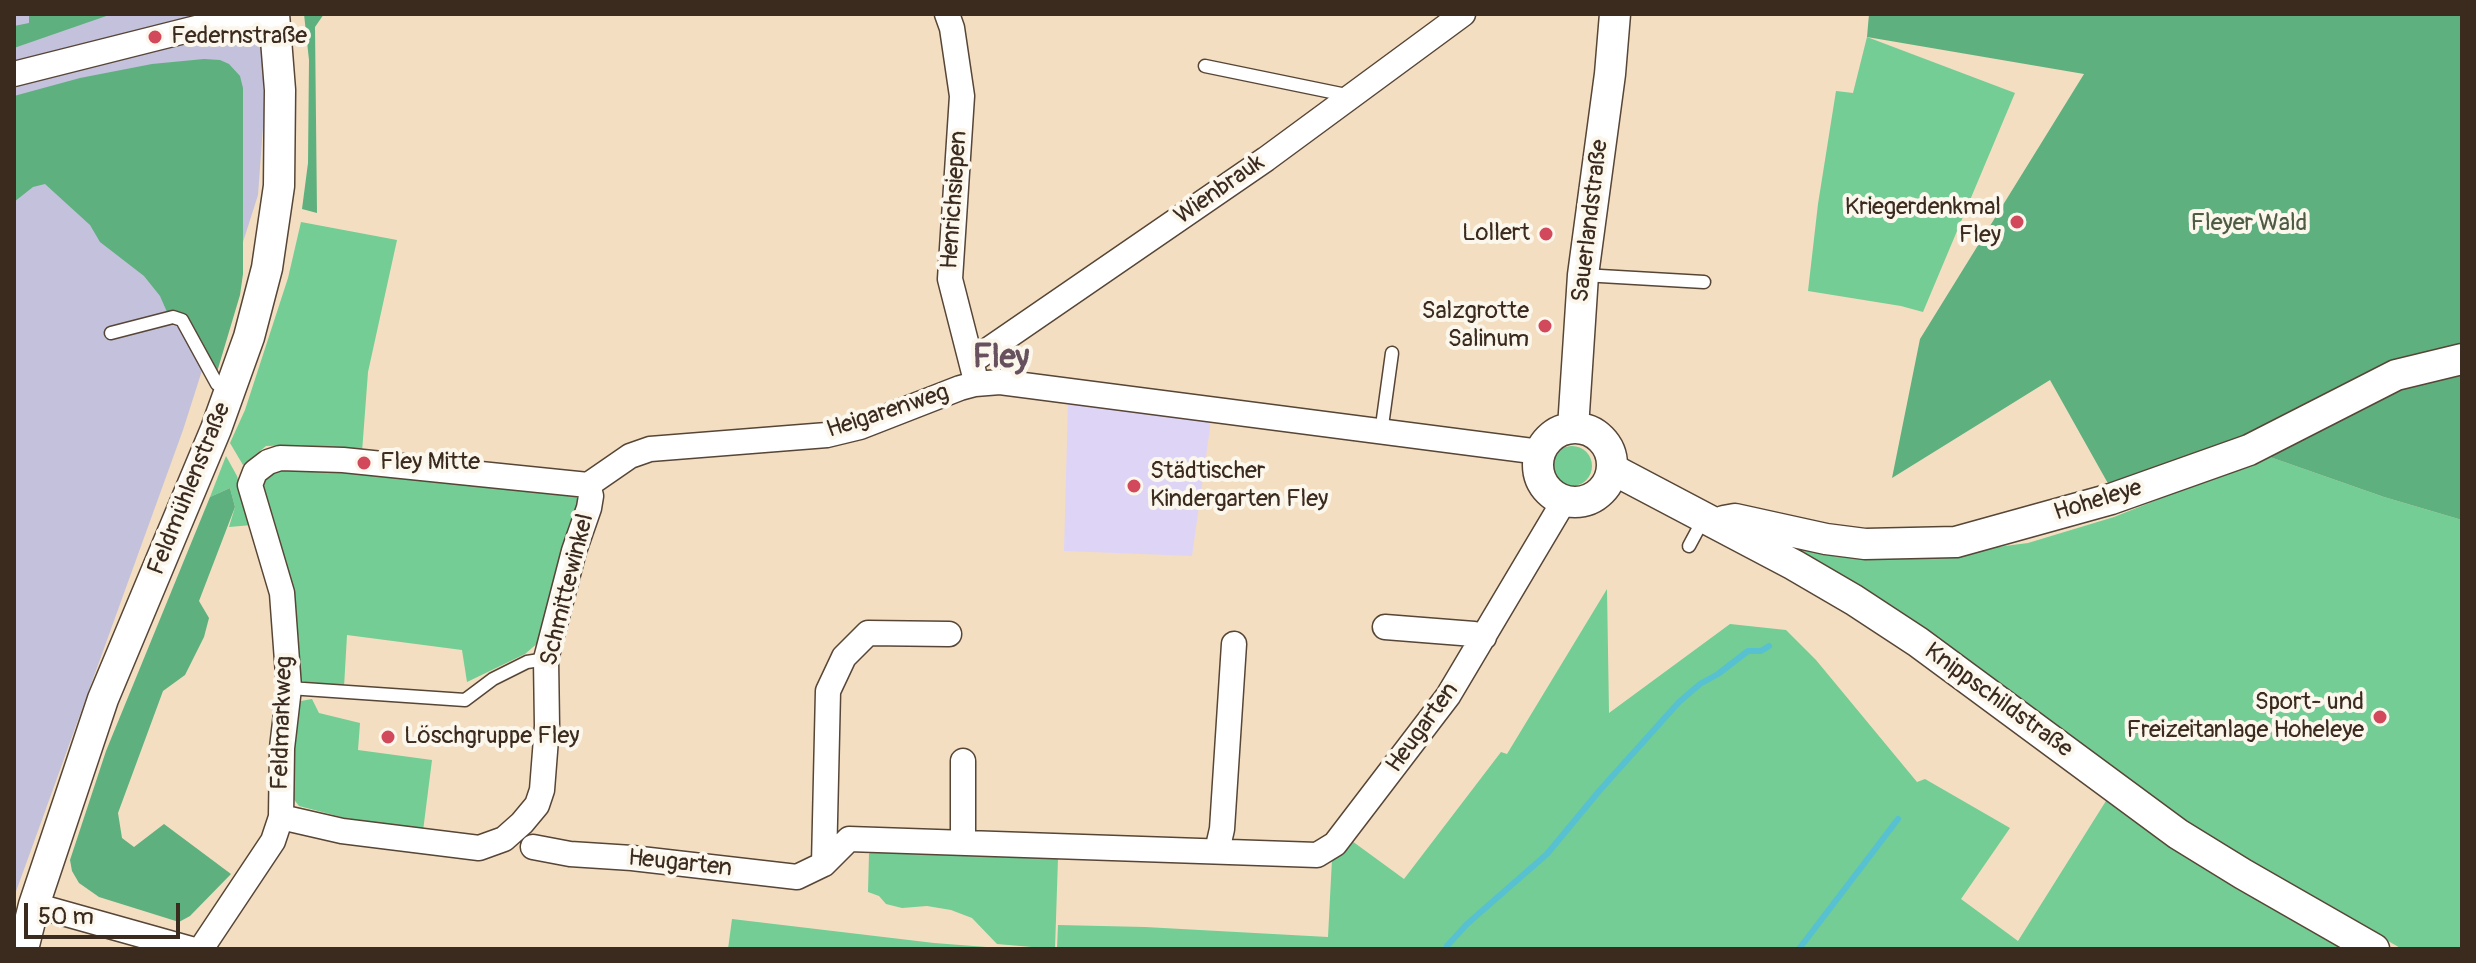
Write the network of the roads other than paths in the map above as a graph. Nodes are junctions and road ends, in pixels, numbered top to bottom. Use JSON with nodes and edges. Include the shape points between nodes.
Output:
{"nodes":[{"id":1,"x":252,"y":14,"type":"edge"},
{"id":2,"x":274,"y":14,"type":"edge"},
{"id":3,"x":947,"y":14,"type":"edge"},
{"id":4,"x":1463,"y":14,"type":"edge"},
{"id":5,"x":1615,"y":14,"type":"edge"},
{"id":6,"x":1205,"y":66,"type":"dead end"},
{"id":7,"x":14,"y":74,"type":"edge"},
{"id":8,"x":1351,"y":96,"type":"junction"},
{"id":9,"x":1583,"y":275,"type":"junction"},
{"id":10,"x":1704,"y":282,"type":"dead end"},
{"id":11,"x":111,"y":333,"type":"dead end"},
{"id":12,"x":1392,"y":353,"type":"dead end"},
{"id":13,"x":2462,"y":359,"type":"edge"},
{"id":14,"x":974,"y":372,"type":"junction"},
{"id":15,"x":230,"y":394,"type":"junction"},
{"id":16,"x":1573,"y":428,"type":"junction"},
{"id":17,"x":1381,"y":433,"type":"junction"},
{"id":18,"x":1540,"y":452,"type":"junction"},
{"id":19,"x":1612,"y":469,"type":"junction"},
{"id":20,"x":588,"y":485,"type":"junction"},
{"id":21,"x":1564,"y":501,"type":"junction"},
{"id":22,"x":1709,"y":520,"type":"junction"},
{"id":23,"x":1689,"y":546,"type":"dead end"},
{"id":24,"x":1385,"y":627,"type":"dead end"},
{"id":25,"x":949,"y":634,"type":"dead end"},
{"id":26,"x":1484,"y":637,"type":"junction"},
{"id":27,"x":1234,"y":644,"type":"dead end"},
{"id":28,"x":546,"y":659,"type":"junction"},
{"id":29,"x":289,"y":688,"type":"junction"},
{"id":30,"x":963,"y":761,"type":"dead end"},
{"id":31,"x":281,"y":817,"type":"junction"},
{"id":32,"x":963,"y":842,"type":"junction"},
{"id":33,"x":533,"y":847,"type":"dead end"},
{"id":34,"x":1217,"y":851,"type":"junction"},
{"id":35,"x":824,"y":864,"type":"junction"},
{"id":36,"x":34,"y":905,"type":"junction"},
{"id":37,"x":23,"y":949,"type":"edge"},
{"id":38,"x":191,"y":949,"type":"edge"},
{"id":39,"x":201,"y":949,"type":"edge"},
{"id":40,"x":2374,"y":949,"type":"edge"}],
"edges":[{"from":1,"to":7,"type":"street"},
{"from":2,"to":15,"type":"street","name":"Feldmühlenstraße","via":[[280,90],[277,212],[256,310]]},
{"from":3,"to":14,"type":"street","name":"Henrichsiepen","via":[[962,96],[950,279]]},
{"from":4,"to":8,"type":"street","name":"Wienbrauk"},
{"from":5,"to":9,"type":"street","name":"Sauerlandstraße"},
{"from":6,"to":8,"type":"lane"},
{"from":8,"to":14,"type":"street","name":"Wienbrauk"},
{"from":9,"to":10,"type":"lane"},
{"from":9,"to":16,"type":"street","name":"Sauerlandstraße"},
{"from":11,"to":15,"type":"lane","via":[[173,317],[182,320],[217,384]]},
{"from":12,"to":17,"type":"lane"},
{"from":13,"to":22,"type":"street","name":"Hoheleye","via":[[2396,375],[2249,450],[2111,499],[1956,542],[1865,544],[1735,519]]},
{"from":14,"to":17,"type":"street","name":"Heigarenweg","via":[[1000,382]]},
{"from":14,"to":20,"type":"street","name":"Heigarenweg","via":[[860,427],[827,435],[650,449]]},
{"from":15,"to":36,"type":"street","name":"Feldmühlenstraße","via":[[103,699]]},
{"from":16,"to":18,"type":"street","via":[[1547,440]]},
{"from":16,"to":19,"type":"street","via":[[1602,440]]},
{"from":17,"to":18,"type":"street","name":"Heigarenweg"},
{"from":18,"to":21,"type":"street","via":[[1541,482]]},
{"from":19,"to":21,"type":"street","via":[[1607,485],[1595,497]]},
{"from":19,"to":22,"type":"street","name":"Knippschildstraße"},
{"from":20,"to":28,"type":"street","name":"Schmittewinkel","via":[[589,508]]},
{"from":20,"to":29,"type":"street","name":"Feldmarkweg","via":[[343,460],[280,458],[260,466],[250,485],[282,593]]},
{"from":21,"to":26,"type":"street","name":"Heugarten"},
{"from":22,"to":23,"type":"lane"},
{"from":22,"to":40,"type":"street","name":"Knippschildstraße","via":[[1854,600],[2178,834]]},
{"from":24,"to":26,"type":"street"},
{"from":25,"to":35,"type":"street","via":[[868,633],[844,657],[828,691]]},
{"from":26,"to":34,"type":"street","name":"Heugarten","via":[[1426,728],[1335,844],[1317,855]]},
{"from":27,"to":34,"type":"street"},
{"from":28,"to":29,"type":"lane","via":[[493,679],[465,700]]},
{"from":28,"to":31,"type":"street","name":"Schmittewinkel","via":[[542,790],[537,805],[504,839],[479,848],[453,846]]},
{"from":29,"to":31,"type":"street","name":"Feldmarkweg"},
{"from":30,"to":32,"type":"street"},
{"from":31,"to":39,"type":"street","name":"Feldmarkweg","via":[[273,841]]},
{"from":32,"to":34,"type":"street","name":"Heugarten"},
{"from":32,"to":35,"type":"street","name":"Heugarten","via":[[849,839]]},
{"from":33,"to":35,"type":"street","name":"Heugarten","via":[[797,877]]},
{"from":36,"to":37,"type":"street","name":"Feldmühlenstraße"},
{"from":36,"to":38,"type":"street"}]}
